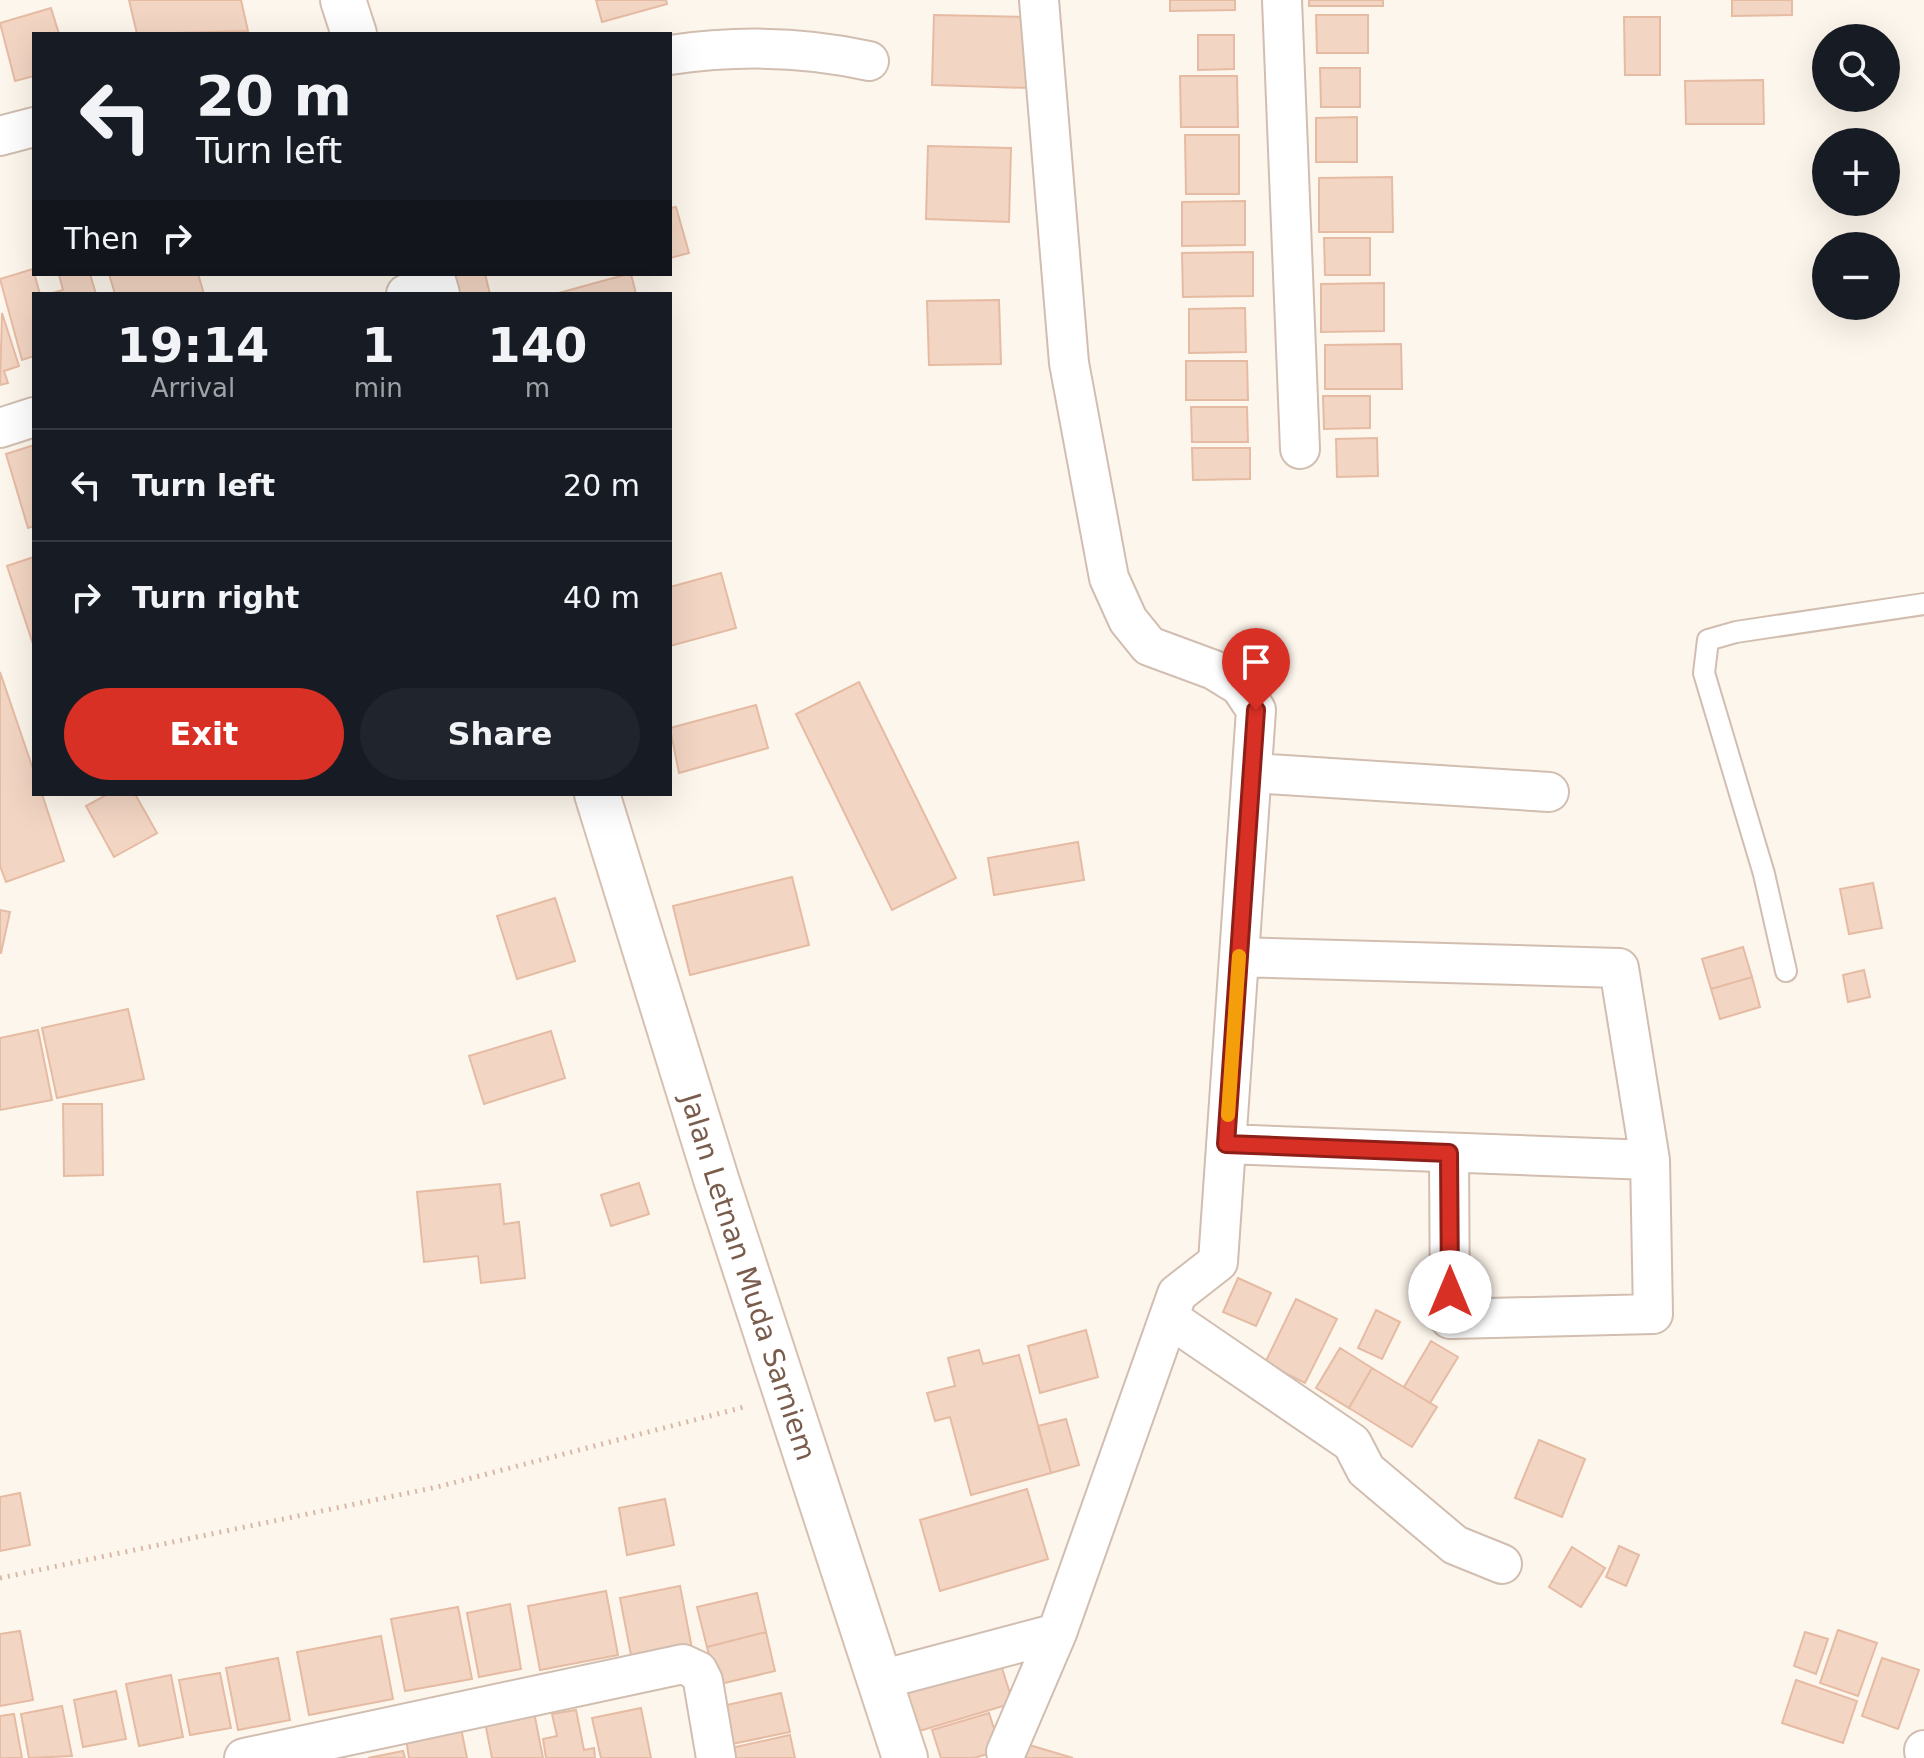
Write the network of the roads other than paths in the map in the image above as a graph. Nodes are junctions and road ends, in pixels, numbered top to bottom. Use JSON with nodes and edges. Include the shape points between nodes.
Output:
{"nodes":[{"id":1,"x":343,"y":0,"type":"edge"},
{"id":2,"x":1039,"y":0,"type":"edge"},
{"id":3,"x":1282,"y":0,"type":"edge"},
{"id":4,"x":353,"y":32,"type":"edge"},
{"id":5,"x":672,"y":55,"type":"edge"},
{"id":6,"x":869,"y":61,"type":"dead end"},
{"id":7,"x":32,"y":128,"type":"edge"},
{"id":8,"x":0,"y":136,"type":"edge"},
{"id":9,"x":32,"y":418,"type":"edge"},
{"id":10,"x":0,"y":428,"type":"edge"},
{"id":11,"x":1300,"y":449,"type":"dead end"},
{"id":12,"x":1924,"y":604,"type":"edge"},
{"id":13,"x":1252,"y":773,"type":"junction"},
{"id":14,"x":1549,"y":792,"type":"dead end"},
{"id":15,"x":598,"y":796,"type":"edge"},
{"id":16,"x":1239,"y":957,"type":"junction"},
{"id":17,"x":1786,"y":971,"type":"dead end"},
{"id":18,"x":1226,"y":1144,"type":"junction"},
{"id":19,"x":1449,"y":1153,"type":"junction"},
{"id":20,"x":1650,"y":1160,"type":"junction"},
{"id":21,"x":1169,"y":1318,"type":"junction"},
{"id":22,"x":1502,"y":1564,"type":"dead end"},
{"id":23,"x":1057,"y":1633,"type":"junction"},
{"id":24,"x":880,"y":1680,"type":"junction"},
{"id":25,"x":1006,"y":1752,"type":"dead end"},
{"id":26,"x":244,"y":1758,"type":"edge"},
{"id":27,"x":716,"y":1758,"type":"edge"},
{"id":28,"x":905,"y":1758,"type":"edge"}],
"edges":[{"from":1,"to":4,"type":"main road"},
{"from":2,"to":13,"type":"street","via":[[1069,363],[1109,578],[1128,620],[1149,646],[1214,670],[1240,686],[1256,710]]},
{"from":3,"to":11,"type":"street"},
{"from":5,"to":6,"type":"street","via":[[800,48]]},
{"from":7,"to":8,"type":"street"},
{"from":9,"to":10,"type":"street"},
{"from":12,"to":17,"type":"lane","via":[[1708,640],[1704,673],[1764,874]]},
{"from":13,"to":14,"type":"street"},
{"from":13,"to":16,"type":"street"},
{"from":15,"to":24,"type":"main road","name":"Jalan Letnan Muda Sarniem"},
{"from":16,"to":18,"type":"street"},
{"from":16,"to":20,"type":"street","via":[[1619,968]]},
{"from":18,"to":19,"type":"street"},
{"from":18,"to":21,"type":"street","via":[[1218,1262],[1177,1294]]},
{"from":19,"to":20,"type":"street"},
{"from":19,"to":20,"type":"street","via":[[1450,1319],[1653,1314]]},
{"from":21,"to":22,"type":"street","via":[[1352,1443],[1366,1470],[1455,1545]]},
{"from":21,"to":23,"type":"street"},
{"from":23,"to":24,"type":"street"},
{"from":23,"to":25,"type":"street"},
{"from":24,"to":28,"type":"main road","name":"Jalan Letnan Muda Sarniem"},
{"from":26,"to":27,"type":"street","via":[[683,1664],[698,1671],[703,1681]]}]}
